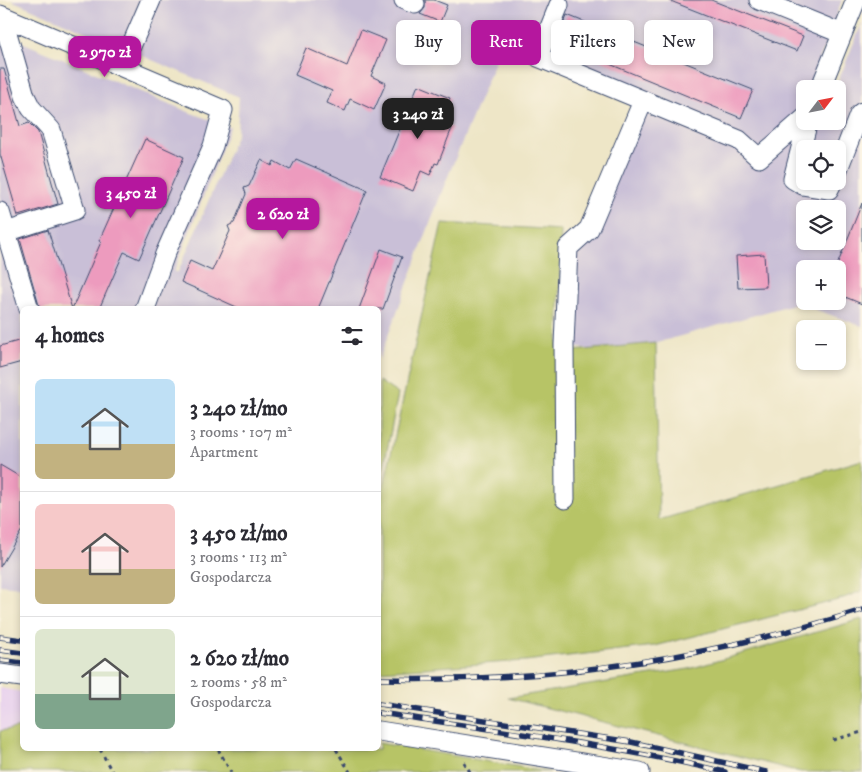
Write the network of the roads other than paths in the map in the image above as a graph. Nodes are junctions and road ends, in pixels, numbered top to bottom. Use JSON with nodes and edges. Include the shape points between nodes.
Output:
{"nodes":[{"id":1,"x":152,"y":0,"type":"edge"},
{"id":2,"x":759,"y":0,"type":"edge"},
{"id":3,"x":856,"y":0,"type":"edge"},
{"id":4,"x":559,"y":5,"type":"dead end"},
{"id":5,"x":5,"y":17,"type":"edge"},
{"id":6,"x":838,"y":32,"type":"dead end"},
{"id":7,"x":122,"y":68,"type":"junction"},
{"id":8,"x":824,"y":80,"type":"edge"},
{"id":9,"x":643,"y":101,"type":"junction"},
{"id":10,"x":862,"y":112,"type":"edge"},
{"id":11,"x":796,"y":126,"type":"edge"},
{"id":12,"x":846,"y":147,"type":"edge"},
{"id":13,"x":796,"y":167,"type":"edge"},
{"id":14,"x":796,"y":181,"type":"edge"},
{"id":15,"x":0,"y":212,"type":"edge"},
{"id":16,"x":6,"y":232,"type":"junction"},
{"id":17,"x":28,"y":306,"type":"edge"},
{"id":18,"x":146,"y":306,"type":"edge"},
{"id":19,"x":565,"y":499,"type":"dead end"},
{"id":20,"x":0,"y":674,"type":"edge"},
{"id":21,"x":20,"y":677,"type":"edge"},
{"id":22,"x":381,"y":731,"type":"edge"},
{"id":23,"x":640,"y":772,"type":"edge"}],
"edges":[{"from":1,"to":7,"type":"street"},
{"from":2,"to":6,"type":"street"},
{"from":3,"to":8,"type":"street"},
{"from":4,"to":9,"type":"street","via":[[538,58]]},
{"from":5,"to":7,"type":"street"},
{"from":5,"to":16,"type":"street","via":[[25,96],[31,108],[51,130],[75,210]]},
{"from":7,"to":18,"type":"street","via":[[223,110],[213,146],[164,254]]},
{"from":9,"to":11,"type":"street","via":[[739,140],[759,158]]},
{"from":9,"to":19,"type":"street","via":[[589,229],[568,248],[564,345]]},
{"from":10,"to":12,"type":"street"},
{"from":13,"to":14,"type":"street","via":[[793,179]]},
{"from":15,"to":16,"type":"street"},
{"from":16,"to":17,"type":"street"},
{"from":20,"to":21,"type":"street"},
{"from":22,"to":23,"type":"street"}]}
